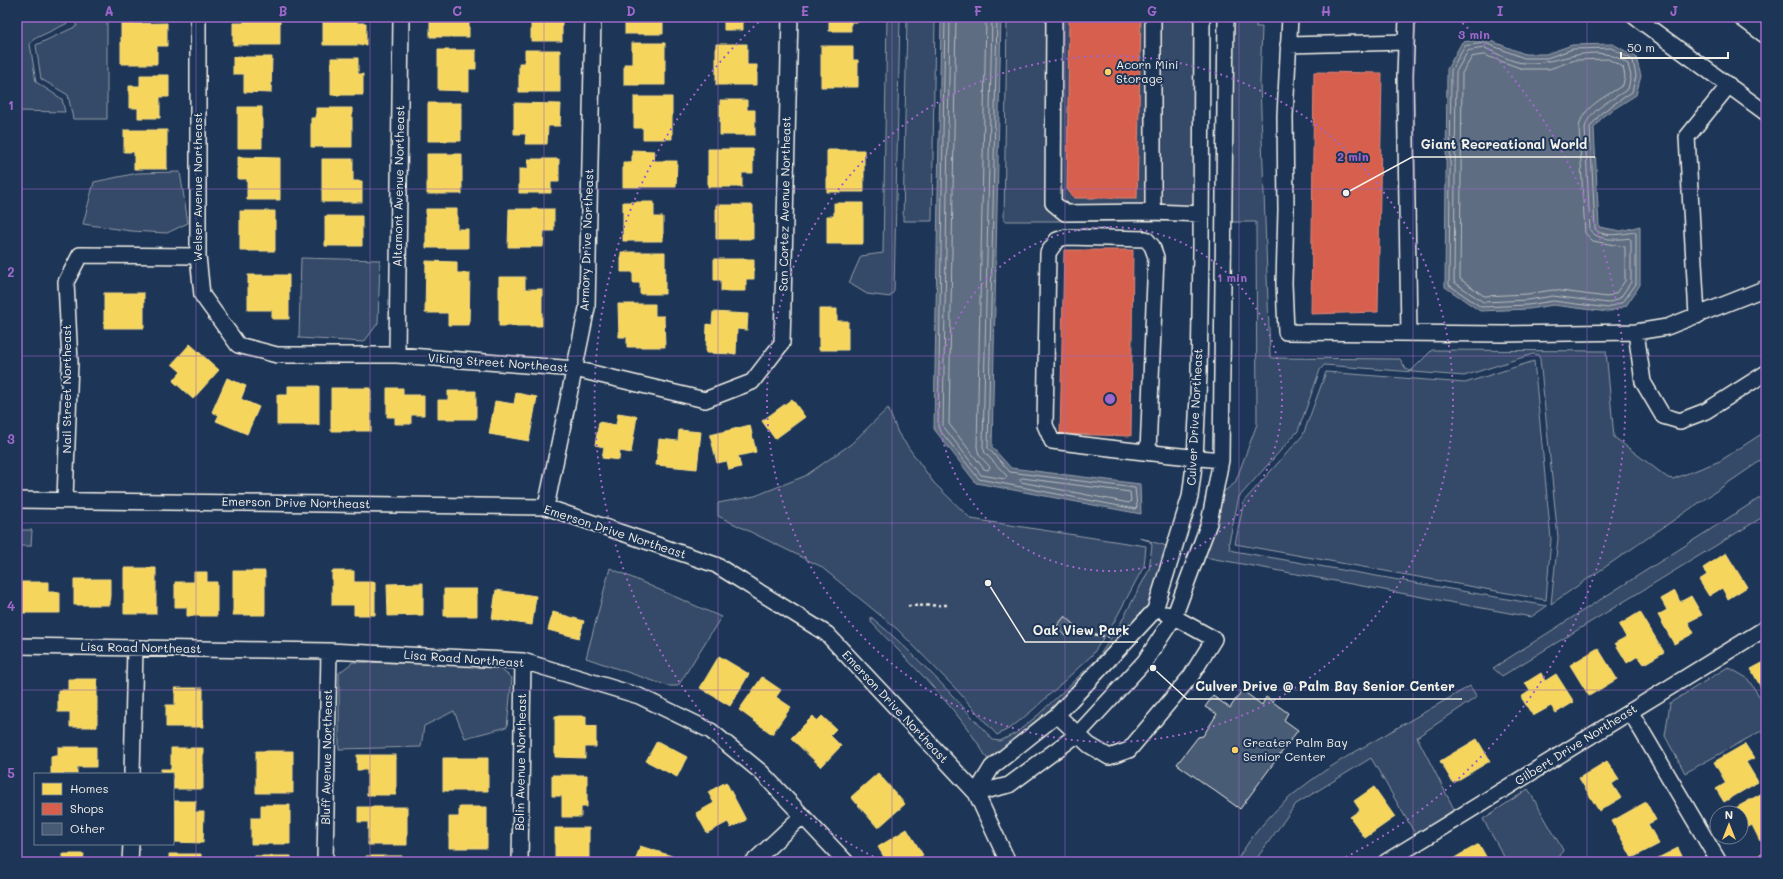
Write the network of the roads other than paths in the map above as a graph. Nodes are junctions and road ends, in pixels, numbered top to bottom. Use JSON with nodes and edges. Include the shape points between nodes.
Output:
{"nodes":[{"id":1,"x":198,"y":17,"type":"edge"},
{"id":2,"x":401,"y":17,"type":"edge"},
{"id":3,"x":593,"y":17,"type":"edge"},
{"id":4,"x":790,"y":17,"type":"edge"},
{"id":5,"x":1054,"y":17,"type":"edge"},
{"id":6,"x":1153,"y":17,"type":"edge"},
{"id":7,"x":1202,"y":17,"type":"edge"},
{"id":8,"x":1226,"y":17,"type":"edge"},
{"id":9,"x":1290,"y":17,"type":"edge"},
{"id":10,"x":1407,"y":17,"type":"edge"},
{"id":11,"x":1635,"y":17,"type":"edge"},
{"id":12,"x":1740,"y":17,"type":"edge"},
{"id":13,"x":1766,"y":36,"type":"edge"},
{"id":14,"x":1406,"y":42,"type":"junction"},
{"id":15,"x":1288,"y":45,"type":"junction"},
{"id":16,"x":1729,"y":85,"type":"junction"},
{"id":17,"x":1766,"y":113,"type":"edge"},
{"id":18,"x":1153,"y":212,"type":"junction"},
{"id":19,"x":1201,"y":214,"type":"junction"},
{"id":20,"x":198,"y":256,"type":"junction"},
{"id":21,"x":1766,"y":288,"type":"edge"},
{"id":22,"x":1697,"y":316,"type":"junction"},
{"id":23,"x":1636,"y":332,"type":"junction"},
{"id":24,"x":1409,"y":333,"type":"junction"},
{"id":25,"x":238,"y":345,"type":"joint"},
{"id":26,"x":397,"y":355,"type":"junction"},
{"id":27,"x":575,"y":369,"type":"junction"},
{"id":28,"x":1766,"y":373,"type":"edge"},
{"id":29,"x":752,"y":382,"type":"joint"},
{"id":30,"x":1148,"y":452,"type":"junction"},
{"id":31,"x":1195,"y":458,"type":"junction"},
{"id":32,"x":1221,"y":460,"type":"junction"},
{"id":33,"x":17,"y":500,"type":"edge"},
{"id":34,"x":65,"y":500,"type":"junction"},
{"id":35,"x":546,"y":507,"type":"junction"},
{"id":36,"x":1155,"y":610,"type":"junction"},
{"id":37,"x":1174,"y":617,"type":"junction"},
{"id":38,"x":1766,"y":628,"type":"edge"},
{"id":39,"x":17,"y":646,"type":"edge"},
{"id":40,"x":135,"y":648,"type":"junction"},
{"id":41,"x":329,"y":651,"type":"junction"},
{"id":42,"x":523,"y":661,"type":"junction"},
{"id":43,"x":1630,"y":711,"type":"junction"},
{"id":44,"x":1057,"y":715,"type":"junction"},
{"id":45,"x":1078,"y":734,"type":"junction"},
{"id":46,"x":132,"y":773,"type":"edge"},
{"id":47,"x":976,"y":793,"type":"junction"},
{"id":48,"x":802,"y":816,"type":"junction"},
{"id":49,"x":131,"y":845,"type":"edge"},
{"id":50,"x":130,"y":862,"type":"edge"},
{"id":51,"x":325,"y":862,"type":"edge"},
{"id":52,"x":520,"y":862,"type":"edge"},
{"id":53,"x":753,"y":862,"type":"edge"},
{"id":54,"x":846,"y":862,"type":"edge"},
{"id":55,"x":1008,"y":862,"type":"edge"},
{"id":56,"x":1386,"y":862,"type":"edge"},
{"id":57,"x":1719,"y":862,"type":"edge"}],
"edges":[{"from":1,"to":20,"type":"street","name":"Welser Avenue Northeast"},
{"from":2,"to":26,"type":"street","name":"Altamont Avenue Northeast"},
{"from":3,"to":27,"type":"street","name":"Armory Drive Northeast","via":[[587,308]]},
{"from":4,"to":29,"type":"street","name":"San Cortez Avenue Northeast","via":[[782,343]]},
{"from":5,"to":18,"type":"street","via":[[1053,203],[1065,213]]},
{"from":6,"to":18,"type":"street"},
{"from":7,"to":19,"type":"street","name":"Culver Drive Northeast"},
{"from":8,"to":32,"type":"street","name":"Culver Drive Northeast"},
{"from":9,"to":15,"type":"street"},
{"from":10,"to":14,"type":"street"},
{"from":11,"to":16,"type":"street"},
{"from":12,"to":13,"type":"street"},
{"from":14,"to":15,"type":"street"},
{"from":14,"to":24,"type":"street"},
{"from":15,"to":24,"type":"street","via":[[1285,116],[1286,332]]},
{"from":16,"to":17,"type":"street"},
{"from":16,"to":22,"type":"street","via":[[1687,138]]},
{"from":18,"to":19,"type":"street"},
{"from":19,"to":31,"type":"street","name":"Culver Drive Northeast"},
{"from":20,"to":25,"type":"street","name":"Welser Avenue Northeast","via":[[202,295]]},
{"from":20,"to":34,"type":"street","name":"Nail Street Northeast","via":[[80,255],[66,282],[70,362]]},
{"from":21,"to":22,"type":"street"},
{"from":22,"to":23,"type":"street","via":[[1667,327]]},
{"from":23,"to":24,"type":"street"},
{"from":23,"to":28,"type":"street","via":[[1643,382],[1663,416],[1680,421],[1706,411]]},
{"from":25,"to":26,"type":"street","name":"Viking Street Northeast","via":[[277,355]]},
{"from":26,"to":27,"type":"street","name":"Viking Street Northeast"},
{"from":27,"to":29,"type":"street","name":"Viking Street Northeast","via":[[705,400]]},
{"from":27,"to":35,"type":"street","name":"Armory Drive Northeast"},
{"from":30,"to":30,"type":"street","via":[[1052,441],[1045,425],[1048,253],[1057,240],[1066,237],[1146,239],[1152,246],[1156,257]]},
{"from":30,"to":31,"type":"street"},
{"from":31,"to":32,"type":"street"},
{"from":31,"to":36,"type":"street","name":"Culver Drive Northeast","via":[[1190,497]]},
{"from":32,"to":37,"type":"street","name":"Culver Drive Northeast","via":[[1209,523]]},
{"from":33,"to":34,"type":"street","name":"Emerson Drive Northeast"},
{"from":34,"to":35,"type":"street","name":"Emerson Drive Northeast"},
{"from":35,"to":47,"type":"street","name":"Emerson Drive Northeast","via":[[716,565],[827,634]]},
{"from":36,"to":37,"type":"street"},
{"from":36,"to":44,"type":"street","name":"Culver Drive Northeast"},
{"from":37,"to":45,"type":"street","name":"Culver Drive Northeast","via":[[1145,661]]},
{"from":37,"to":45,"type":"street","via":[[1214,639],[1186,682],[1129,750],[1109,757],[1089,746]]},
{"from":38,"to":43,"type":"street","name":"Gilbert Drive Northeast"},
{"from":39,"to":40,"type":"street","name":"Lisa Road Northeast"},
{"from":40,"to":41,"type":"street","name":"Lisa Road Northeast"},
{"from":40,"to":46,"type":"street"},
{"from":41,"to":42,"type":"street","name":"Lisa Road Northeast"},
{"from":41,"to":51,"type":"street","name":"Bluff Avenue Northeast"},
{"from":42,"to":48,"type":"street","name":"Lisa Road Northeast","via":[[639,696],[711,731],[761,772]]},
{"from":42,"to":52,"type":"street","name":"Bolin Avenue Northeast"},
{"from":43,"to":56,"type":"street","name":"Gilbert Drive Northeast"},
{"from":43,"to":57,"type":"street"},
{"from":44,"to":45,"type":"street"},
{"from":44,"to":47,"type":"street","name":"Culver Drive Northeast","via":[[992,767]]},
{"from":45,"to":47,"type":"street","name":"Culver Drive Northeast","via":[[1009,785]]},
{"from":47,"to":55,"type":"street","name":"Emerson Drive Northeast"},
{"from":48,"to":53,"type":"street"},
{"from":48,"to":54,"type":"street","name":"Lisa Road Northeast"},
{"from":49,"to":50,"type":"street"}]}
